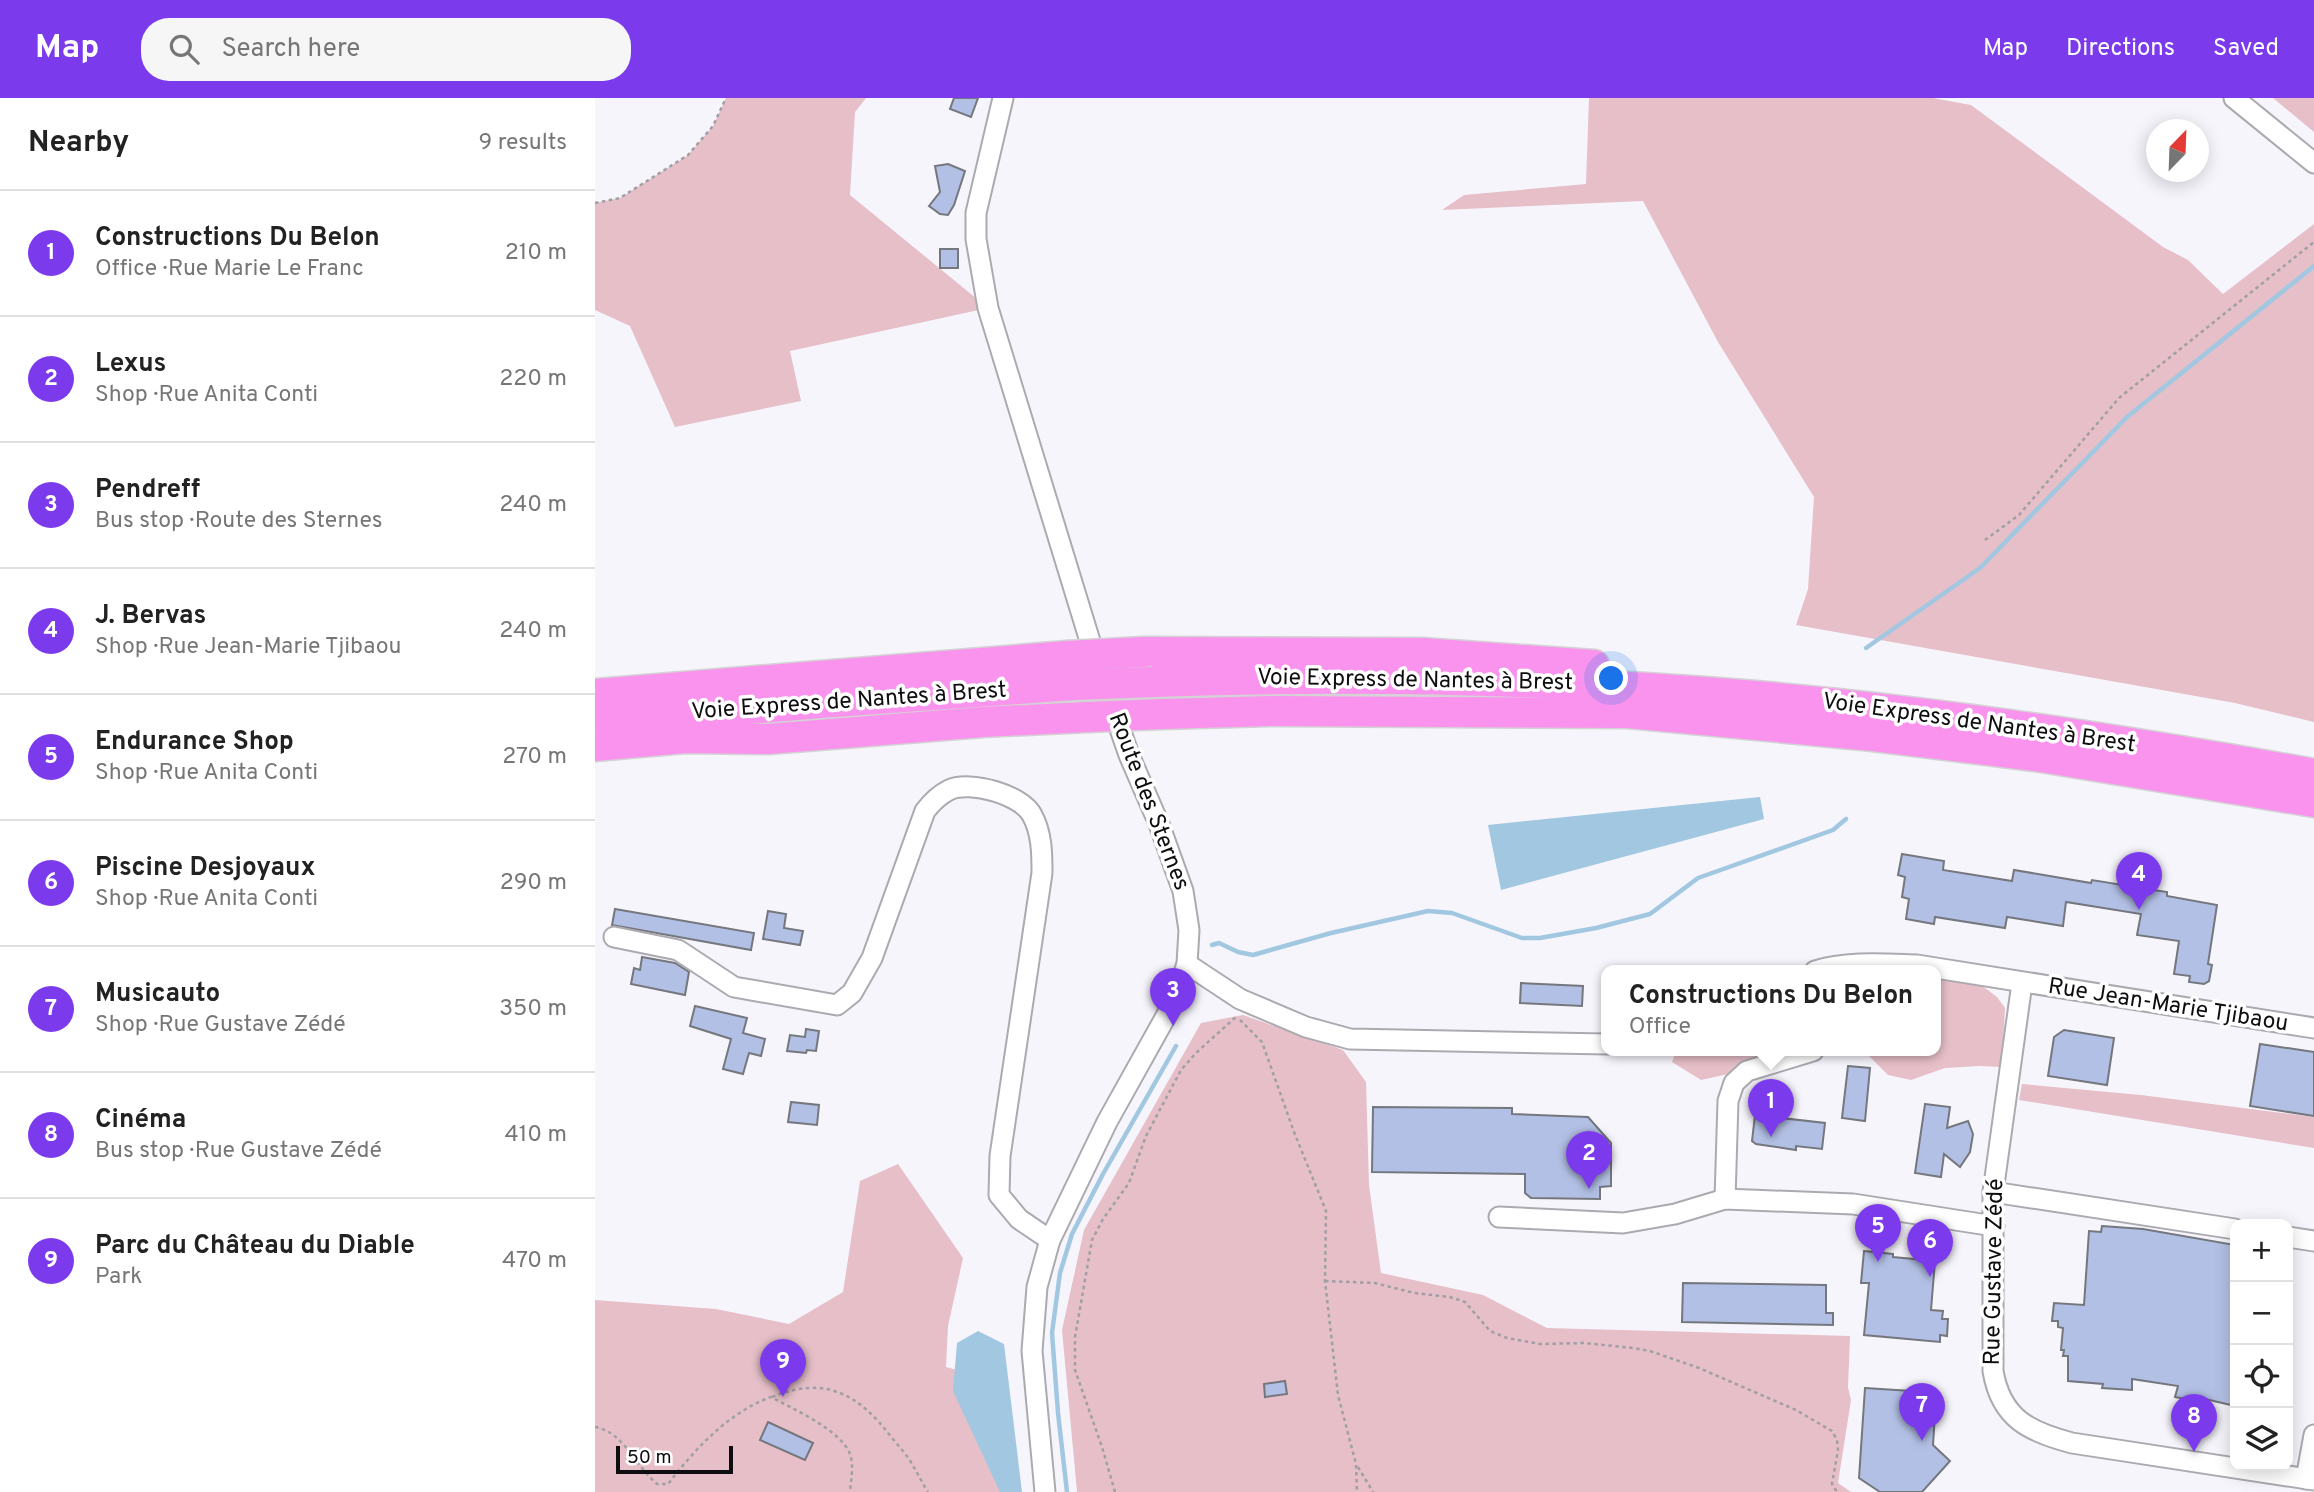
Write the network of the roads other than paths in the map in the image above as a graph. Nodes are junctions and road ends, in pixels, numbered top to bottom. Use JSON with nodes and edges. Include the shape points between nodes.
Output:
{"nodes":[{"id":1,"x":1003,"y":98,"type":"edge"},
{"id":2,"x":2234,"y":98,"type":"edge"},
{"id":3,"x":2314,"y":163,"type":"edge"},
{"id":4,"x":595,"y":694,"type":"edge"},
{"id":5,"x":1758,"y":696,"type":"junction"},
{"id":6,"x":595,"y":722,"type":"edge"},
{"id":7,"x":768,"y":739,"type":"junction"},
{"id":8,"x":595,"y":746,"type":"edge"},
{"id":9,"x":595,"y":765,"type":"edge"},
{"id":10,"x":2314,"y":774,"type":"edge"},
{"id":11,"x":2314,"y":802,"type":"edge"},
{"id":12,"x":614,"y":937,"type":"dead end"},
{"id":13,"x":1187,"y":964,"type":"junction"},
{"id":14,"x":1868,"y":965,"type":"edge"},
{"id":15,"x":1917,"y":965,"type":"edge"},
{"id":16,"x":1941,"y":969,"type":"edge"},
{"id":17,"x":2022,"y":983,"type":"junction"},
{"id":18,"x":2314,"y":1028,"type":"edge"},
{"id":19,"x":1601,"y":1044,"type":"edge"},
{"id":20,"x":1796,"y":1056,"type":"edge"},
{"id":21,"x":1993,"y":1192,"type":"junction"},
{"id":22,"x":1725,"y":1199,"type":"junction"},
{"id":23,"x":1499,"y":1217,"type":"dead end"},
{"id":24,"x":1994,"y":1226,"type":"junction"},
{"id":25,"x":2230,"y":1228,"type":"edge"},
{"id":26,"x":2293,"y":1238,"type":"edge"},
{"id":27,"x":1050,"y":1240,"type":"junction"},
{"id":28,"x":2314,"y":1241,"type":"edge"},
{"id":29,"x":2314,"y":1435,"type":"edge"},
{"id":30,"x":2310,"y":1480,"type":"edge"},
{"id":31,"x":1045,"y":1492,"type":"edge"}],
"edges":[{"from":1,"to":13,"type":"street","name":"Route des Sternes","via":[[976,213],[988,308],[1083,624],[1183,891],[1189,930]]},
{"from":2,"to":3,"type":"street"},
{"from":4,"to":5,"type":"highway","bridge":true,"via":[[1143,652],[1422,653],[1515,659],[1716,677]]},
{"from":5,"to":6,"type":"highway","name":"Voie Express de Nantes à Brest","bridge":true,"via":[[1499,680],[1282,678],[1074,685]]},
{"from":5,"to":10,"type":"highway","name":"Voie Express de Nantes à Brest","via":[[2015,726]]},
{"from":7,"to":8,"type":"highway","name":"Voie Express de Nantes à Brest","via":[[685,738]]},
{"from":7,"to":9,"type":"highway","via":[[684,756]]},
{"from":7,"to":11,"type":"highway","name":"Voie Express de Nantes à Brest","bridge":true,"via":[[1163,714],[1628,713],[2035,756]]},
{"from":12,"to":27,"type":"street","via":[[678,950],[734,987],[837,1005],[852,993],[873,958],[925,811],[936,798],[952,788],[973,788],[1025,804],[1041,844],[1042,873],[999,1156],[999,1195],[1019,1219]]},
{"from":13,"to":19,"type":"street","via":[[1239,1008],[1350,1039]]},
{"from":13,"to":27,"type":"street","name":"Route des Sternes","via":[[1175,1000],[1107,1122]]},
{"from":14,"to":15,"type":"street","name":"Rue Jean-Marie Tjibaou"},
{"from":16,"to":17,"type":"street","name":"Rue Jean-Marie Tjibaou"},
{"from":17,"to":18,"type":"street","name":"Rue Jean-Marie Tjibaou"},
{"from":17,"to":21,"type":"street","name":"Rue Gustave Zédé"},
{"from":20,"to":22,"type":"street","via":[[1747,1071],[1734,1083],[1728,1101]]},
{"from":21,"to":24,"type":"street","name":"Rue Gustave Zédé"},
{"from":21,"to":25,"type":"street"},
{"from":22,"to":23,"type":"street","via":[[1623,1223]]},
{"from":22,"to":24,"type":"street","via":[[1853,1204]]},
{"from":24,"to":30,"type":"street","name":"Rue Gustave Zédé","via":[[1996,1388],[2012,1413],[2032,1431],[2072,1443]]},
{"from":26,"to":28,"type":"street"},
{"from":27,"to":31,"type":"street","name":"Route des Sternes","via":[[1037,1287],[1032,1351]]},
{"from":29,"to":30,"type":"street"}]}
